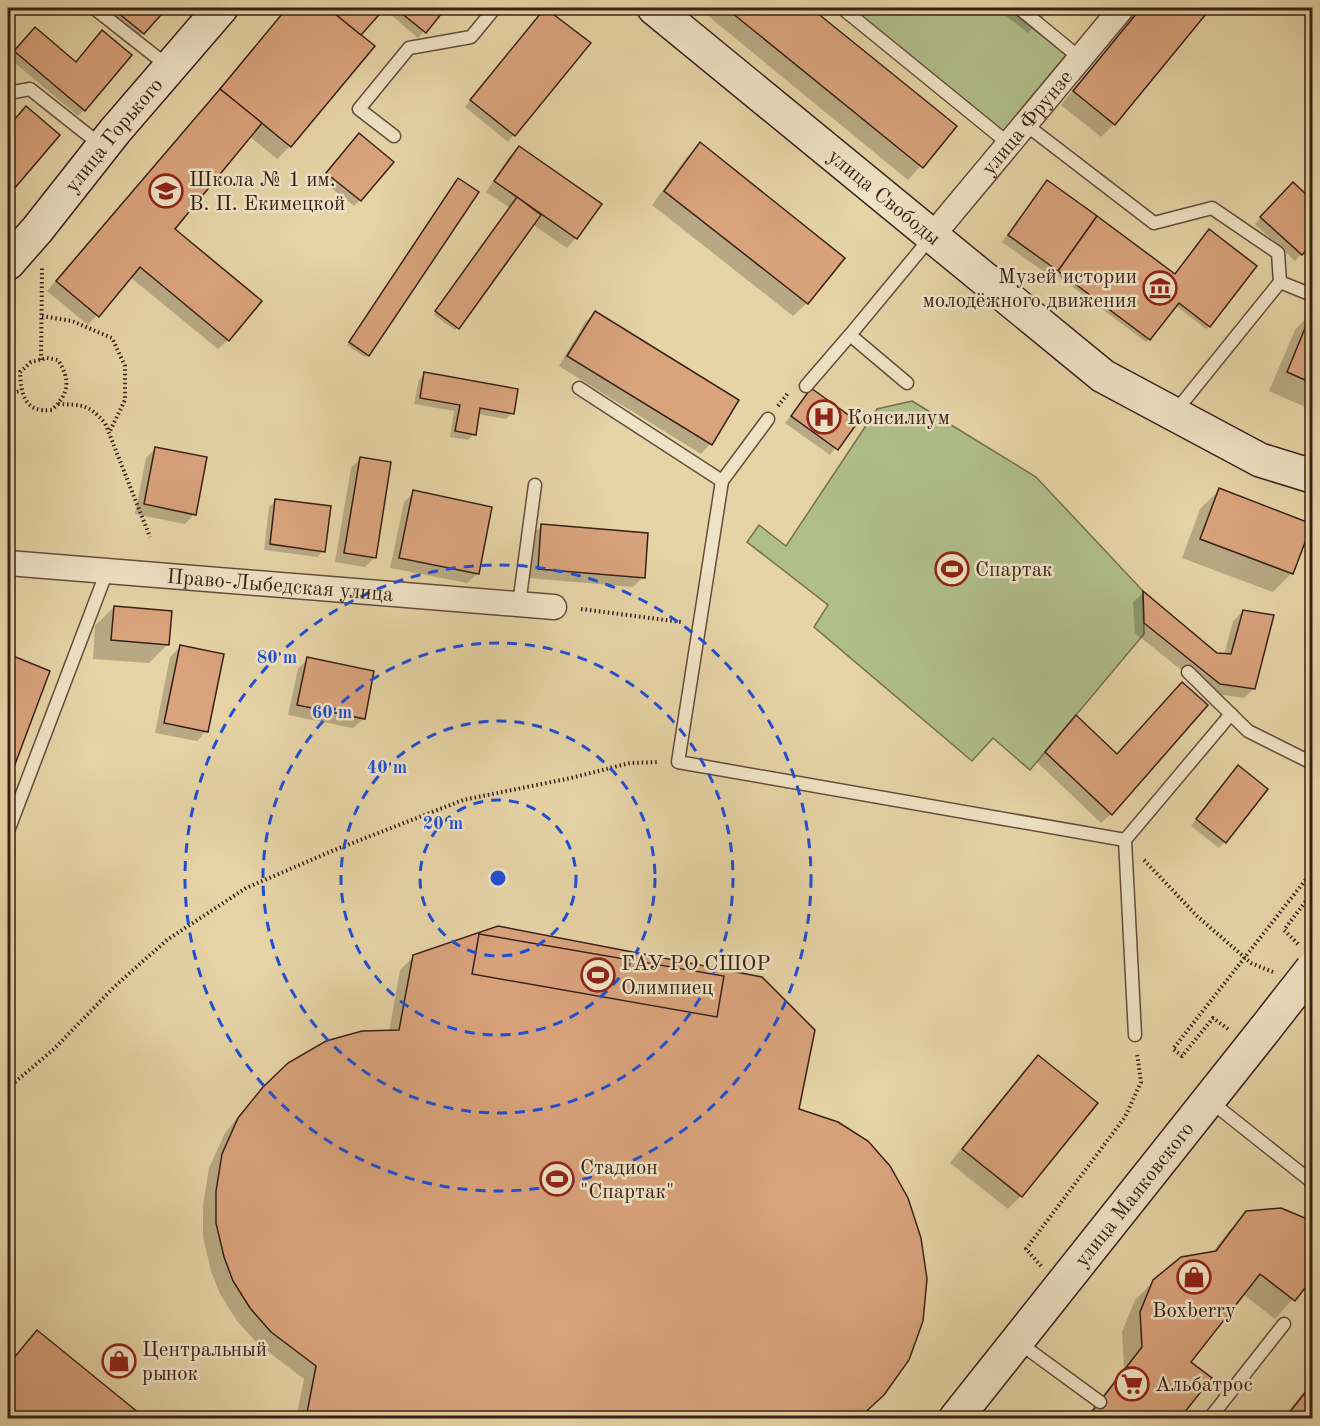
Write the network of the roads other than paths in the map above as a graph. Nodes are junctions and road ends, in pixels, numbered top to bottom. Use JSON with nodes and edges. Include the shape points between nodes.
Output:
{"nodes":[{"id":1,"x":94,"y":8,"type":"edge"},
{"id":2,"x":221,"y":8,"type":"edge"},
{"id":3,"x":495,"y":8,"type":"edge"},
{"id":4,"x":654,"y":8,"type":"edge"},
{"id":5,"x":842,"y":8,"type":"edge"},
{"id":6,"x":1019,"y":8,"type":"edge"},
{"id":7,"x":1122,"y":8,"type":"edge"},
{"id":8,"x":1080,"y":58,"type":"junction"},
{"id":9,"x":170,"y":68,"type":"junction"},
{"id":10,"x":8,"y":93,"type":"edge"},
{"id":11,"x":1025,"y":124,"type":"junction"},
{"id":12,"x":394,"y":136,"type":"dead end"},
{"id":13,"x":1009,"y":144,"type":"junction"},
{"id":14,"x":103,"y":147,"type":"junction"},
{"id":15,"x":932,"y":236,"type":"junction"},
{"id":16,"x":19,"y":255,"type":"edge"},
{"id":17,"x":1280,"y":282,"type":"junction"},
{"id":18,"x":1312,"y":295,"type":"edge"},
{"id":19,"x":850,"y":335,"type":"junction"},
{"id":20,"x":907,"y":383,"type":"dead end"},
{"id":21,"x":806,"y":386,"type":"dead end"},
{"id":22,"x":579,"y":388,"type":"dead end"},
{"id":23,"x":1173,"y":414,"type":"junction"},
{"id":24,"x":768,"y":418,"type":"road end"},
{"id":25,"x":1312,"y":476,"type":"edge"},
{"id":26,"x":722,"y":481,"type":"junction"},
{"id":27,"x":535,"y":485,"type":"dead end"},
{"id":28,"x":8,"y":563,"type":"edge"},
{"id":29,"x":107,"y":571,"type":"junction"},
{"id":30,"x":519,"y":604,"type":"junction"},
{"id":31,"x":554,"y":607,"type":"dead end"},
{"id":32,"x":1188,"y":672,"type":"dead end"},
{"id":33,"x":1231,"y":714,"type":"junction"},
{"id":34,"x":1312,"y":763,"type":"edge"},
{"id":35,"x":8,"y":831,"type":"edge"},
{"id":36,"x":1125,"y":840,"type":"junction"},
{"id":37,"x":1306,"y":957,"type":"edge"},
{"id":38,"x":1135,"y":1035,"type":"road end"},
{"id":39,"x":1209,"y":1100,"type":"junction"},
{"id":40,"x":1312,"y":1182,"type":"edge"},
{"id":41,"x":1284,"y":1324,"type":"dead end"},
{"id":42,"x":1017,"y":1341,"type":"junction"},
{"id":43,"x":1100,"y":1402,"type":"dead end"},
{"id":44,"x":956,"y":1419,"type":"edge"},
{"id":45,"x":1210,"y":1419,"type":"edge"}],
"edges":[{"from":1,"to":9,"type":"lane"},
{"from":2,"to":9,"type":"street","name":"улица Горького"},
{"from":3,"to":12,"type":"lane","via":[[471,38],[409,48],[359,109]]},
{"from":4,"to":15,"type":"street","name":"улица Свободы"},
{"from":5,"to":13,"type":"lane"},
{"from":6,"to":8,"type":"lane"},
{"from":7,"to":8,"type":"street","name":"улица Фрунзе"},
{"from":8,"to":11,"type":"street","name":"улица Фрунзе"},
{"from":9,"to":14,"type":"street","name":"улица Горького"},
{"from":10,"to":14,"type":"lane","via":[[30,89]]},
{"from":11,"to":13,"type":"street","name":"улица Фрунзе"},
{"from":11,"to":17,"type":"lane","via":[[1154,223],[1212,208],[1278,253]]},
{"from":13,"to":15,"type":"street","name":"улица Фрунзе"},
{"from":14,"to":16,"type":"street","name":"улица Горького"},
{"from":15,"to":19,"type":"lane"},
{"from":15,"to":23,"type":"street","name":"улица Свободы","via":[[1103,376]]},
{"from":17,"to":18,"type":"lane"},
{"from":17,"to":23,"type":"lane"},
{"from":19,"to":20,"type":"lane"},
{"from":19,"to":21,"type":"lane"},
{"from":22,"to":26,"type":"lane"},
{"from":23,"to":25,"type":"street","name":"улица Свободы","via":[[1260,460]]},
{"from":24,"to":26,"type":"lane"},
{"from":26,"to":36,"type":"lane","via":[[678,762]]},
{"from":27,"to":30,"type":"lane"},
{"from":28,"to":29,"type":"street","name":"Право-Лыбедская улица"},
{"from":29,"to":30,"type":"street","name":"Право-Лыбедская улица"},
{"from":29,"to":35,"type":"lane"},
{"from":30,"to":31,"type":"street","name":"Право-Лыбедская улица"},
{"from":32,"to":33,"type":"lane"},
{"from":33,"to":34,"type":"lane","via":[[1248,731]]},
{"from":33,"to":36,"type":"lane"},
{"from":36,"to":38,"type":"lane"},
{"from":37,"to":39,"type":"street","name":"улица Маяковского","bridge":true,"via":[[1265,1029]]},
{"from":39,"to":40,"type":"lane"},
{"from":39,"to":42,"type":"street","name":"улица Маяковского"},
{"from":41,"to":45,"type":"lane"},
{"from":42,"to":43,"type":"lane"},
{"from":42,"to":44,"type":"street","name":"улица Маяковского"}]}
